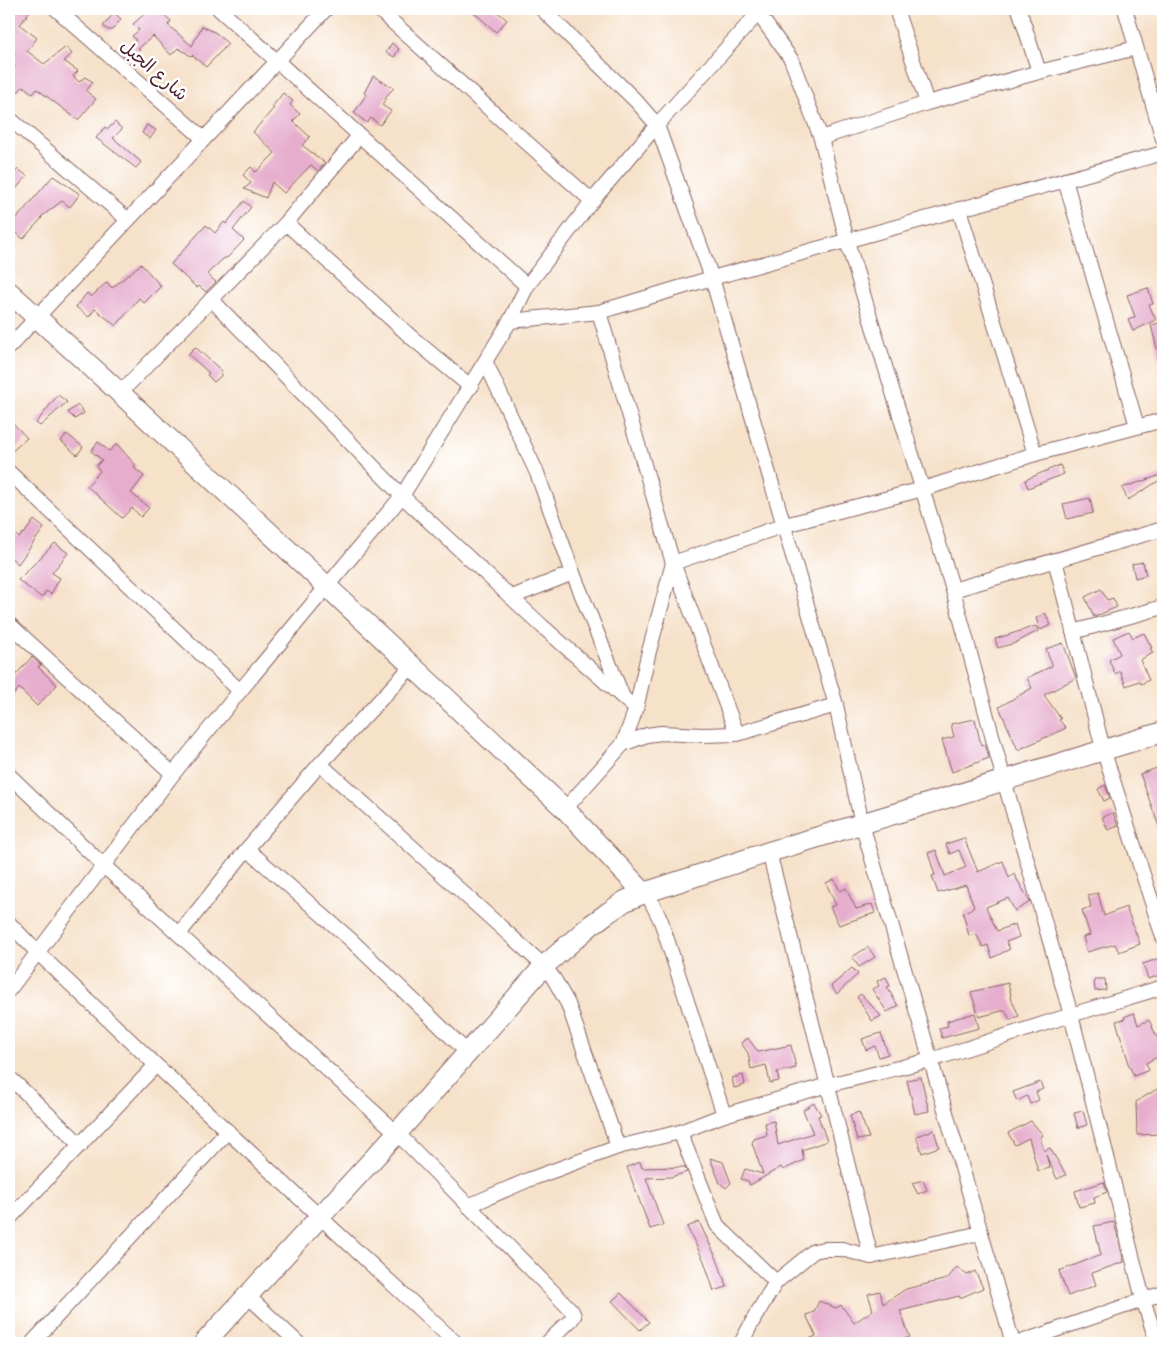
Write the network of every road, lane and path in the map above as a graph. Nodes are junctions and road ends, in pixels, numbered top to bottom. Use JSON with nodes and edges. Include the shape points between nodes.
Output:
{"nodes":[{"id":1,"x":56,"y":9,"type":"edge"},
{"id":2,"x":219,"y":9,"type":"edge"},
{"id":3,"x":326,"y":9,"type":"edge"},
{"id":4,"x":378,"y":9,"type":"edge"},
{"id":5,"x":542,"y":9,"type":"edge"},
{"id":6,"x":896,"y":9,"type":"edge"},
{"id":7,"x":1019,"y":9,"type":"edge"},
{"id":8,"x":1125,"y":9,"type":"edge"},
{"id":9,"x":759,"y":10,"type":"edge"},
{"id":10,"x":1136,"y":48,"type":"junction"},
{"id":11,"x":277,"y":61,"type":"junction"},
{"id":12,"x":1039,"y":72,"type":"junction"},
{"id":13,"x":927,"y":103,"type":"junction"},
{"id":14,"x":9,"y":118,"type":"edge"},
{"id":15,"x":658,"y":125,"type":"junction"},
{"id":16,"x":360,"y":136,"type":"junction"},
{"id":17,"x":821,"y":138,"type":"junction"},
{"id":18,"x":204,"y":139,"type":"junction"},
{"id":19,"x":1163,"y":140,"type":"edge"},
{"id":20,"x":1163,"y":153,"type":"edge"},
{"id":21,"x":1065,"y":180,"type":"junction"},
{"id":22,"x":592,"y":201,"type":"junction"},
{"id":23,"x":959,"y":209,"type":"junction"},
{"id":24,"x":128,"y":220,"type":"junction"},
{"id":25,"x":286,"y":223,"type":"junction"},
{"id":26,"x":847,"y":241,"type":"junction"},
{"id":27,"x":712,"y":278,"type":"junction"},
{"id":28,"x":527,"y":286,"type":"junction"},
{"id":29,"x":9,"y":292,"type":"edge"},
{"id":30,"x":211,"y":299,"type":"junction"},
{"id":31,"x":598,"y":312,"type":"junction"},
{"id":32,"x":38,"y":318,"type":"junction"},
{"id":33,"x":510,"y":322,"type":"junction"},
{"id":34,"x":9,"y":347,"type":"edge"},
{"id":35,"x":486,"y":362,"type":"junction"},
{"id":36,"x":471,"y":387,"type":"junction"},
{"id":37,"x":120,"y":393,"type":"junction"},
{"id":38,"x":1163,"y":420,"type":"edge"},
{"id":39,"x":1137,"y":426,"type":"junction"},
{"id":40,"x":1035,"y":454,"type":"junction"},
{"id":41,"x":9,"y":472,"type":"edge"},
{"id":42,"x":923,"y":489,"type":"junction"},
{"id":43,"x":402,"y":496,"type":"junction"},
{"id":44,"x":785,"y":525,"type":"junction"},
{"id":45,"x":1163,"y":529,"type":"edge"},
{"id":46,"x":1055,"y":560,"type":"junction"},
{"id":47,"x":673,"y":564,"type":"junction"},
{"id":48,"x":573,"y":574,"type":"junction"},
{"id":49,"x":326,"y":586,"type":"junction"},
{"id":50,"x":953,"y":590,"type":"junction"},
{"id":51,"x":512,"y":597,"type":"junction"},
{"id":52,"x":1163,"y":607,"type":"edge"},
{"id":53,"x":9,"y":624,"type":"edge"},
{"id":54,"x":1073,"y":632,"type":"junction"},
{"id":55,"x":412,"y":666,"type":"junction"},
{"id":56,"x":240,"y":691,"type":"junction"},
{"id":57,"x":623,"y":698,"type":"junction"},
{"id":58,"x":836,"y":705,"type":"junction"},
{"id":59,"x":636,"y":709,"type":"junction"},
{"id":60,"x":1163,"y":732,"type":"edge"},
{"id":61,"x":737,"y":734,"type":"junction"},
{"id":62,"x":623,"y":744,"type":"junction"},
{"id":63,"x":1103,"y":749,"type":"junction"},
{"id":64,"x":320,"y":764,"type":"junction"},
{"id":65,"x":174,"y":774,"type":"junction"},
{"id":66,"x":9,"y":775,"type":"edge"},
{"id":67,"x":1004,"y":780,"type":"junction"},
{"id":68,"x":564,"y":809,"type":"junction"},
{"id":69,"x":862,"y":824,"type":"junction"},
{"id":70,"x":247,"y":849,"type":"junction"},
{"id":71,"x":769,"y":852,"type":"junction"},
{"id":72,"x":104,"y":866,"type":"junction"},
{"id":73,"x":644,"y":893,"type":"junction"},
{"id":74,"x":9,"y":923,"type":"edge"},
{"id":75,"x":179,"y":934,"type":"junction"},
{"id":76,"x":1163,"y":937,"type":"edge"},
{"id":77,"x":38,"y":953,"type":"junction"},
{"id":78,"x":544,"y":966,"type":"junction"},
{"id":79,"x":1163,"y":987,"type":"edge"},
{"id":80,"x":9,"y":990,"type":"edge"},
{"id":81,"x":1071,"y":1015,"type":"junction"},
{"id":82,"x":468,"y":1053,"type":"junction"},
{"id":83,"x":931,"y":1060,"type":"junction"},
{"id":84,"x":156,"y":1064,"type":"junction"},
{"id":85,"x":9,"y":1077,"type":"edge"},
{"id":86,"x":828,"y":1085,"type":"junction"},
{"id":87,"x":724,"y":1115,"type":"junction"},
{"id":88,"x":228,"y":1131,"type":"junction"},
{"id":89,"x":680,"y":1132,"type":"junction"},
{"id":90,"x":397,"y":1133,"type":"junction"},
{"id":91,"x":81,"y":1145,"type":"junction"},
{"id":92,"x":618,"y":1147,"type":"junction"},
{"id":93,"x":468,"y":1206,"type":"junction"},
{"id":94,"x":322,"y":1217,"type":"junction"},
{"id":95,"x":9,"y":1219,"type":"edge"},
{"id":96,"x":981,"y":1233,"type":"junction"},
{"id":97,"x":871,"y":1257,"type":"junction"},
{"id":98,"x":776,"y":1282,"type":"junction"},
{"id":99,"x":1163,"y":1293,"type":"edge"},
{"id":100,"x":248,"y":1296,"type":"junction"},
{"id":101,"x":1143,"y":1299,"type":"junction"},
{"id":102,"x":32,"y":1343,"type":"edge"},
{"id":103,"x":204,"y":1343,"type":"edge"},
{"id":104,"x":298,"y":1343,"type":"edge"},
{"id":105,"x":456,"y":1343,"type":"edge"},
{"id":106,"x":547,"y":1343,"type":"edge"},
{"id":107,"x":741,"y":1343,"type":"edge"},
{"id":108,"x":1013,"y":1343,"type":"edge"},
{"id":109,"x":1018,"y":1343,"type":"edge"},
{"id":110,"x":1157,"y":1343,"type":"edge"}],
"edges":[{"from":1,"to":18,"type":"street","name":"شارع الجبل"},
{"from":2,"to":11,"type":"street"},
{"from":3,"to":11,"type":"street"},
{"from":4,"to":22,"type":"street"},
{"from":5,"to":15,"type":"street"},
{"from":6,"to":13,"type":"street"},
{"from":7,"to":12,"type":"street"},
{"from":8,"to":10,"type":"street"},
{"from":9,"to":15,"type":"street"},
{"from":9,"to":17,"type":"street","via":[[791,59]]},
{"from":10,"to":12,"type":"street"},
{"from":10,"to":19,"type":"street"},
{"from":11,"to":16,"type":"street"},
{"from":11,"to":18,"type":"street"},
{"from":12,"to":13,"type":"street"},
{"from":13,"to":17,"type":"street"},
{"from":14,"to":24,"type":"street"},
{"from":15,"to":22,"type":"street"},
{"from":15,"to":27,"type":"street"},
{"from":16,"to":25,"type":"street"},
{"from":16,"to":28,"type":"street"},
{"from":17,"to":26,"type":"street"},
{"from":18,"to":24,"type":"street"},
{"from":20,"to":21,"type":"street"},
{"from":21,"to":23,"type":"street"},
{"from":21,"to":39,"type":"street"},
{"from":22,"to":28,"type":"street"},
{"from":23,"to":26,"type":"street"},
{"from":23,"to":40,"type":"street"},
{"from":24,"to":32,"type":"street"},
{"from":25,"to":30,"type":"street"},
{"from":25,"to":36,"type":"street"},
{"from":26,"to":27,"type":"street"},
{"from":26,"to":42,"type":"street"},
{"from":27,"to":31,"type":"street"},
{"from":27,"to":44,"type":"street"},
{"from":28,"to":33,"type":"street"},
{"from":29,"to":32,"type":"main road"},
{"from":30,"to":37,"type":"street"},
{"from":30,"to":43,"type":"street"},
{"from":31,"to":33,"type":"street"},
{"from":31,"to":47,"type":"street"},
{"from":32,"to":34,"type":"street"},
{"from":32,"to":37,"type":"main road"},
{"from":33,"to":35,"type":"street"},
{"from":35,"to":36,"type":"street"},
{"from":35,"to":48,"type":"street","via":[[536,473]]},
{"from":36,"to":43,"type":"street"},
{"from":37,"to":49,"type":"main road"},
{"from":38,"to":39,"type":"street"},
{"from":39,"to":40,"type":"street"},
{"from":40,"to":42,"type":"street"},
{"from":41,"to":56,"type":"street"},
{"from":42,"to":44,"type":"street"},
{"from":42,"to":50,"type":"street"},
{"from":43,"to":49,"type":"street"},
{"from":43,"to":51,"type":"street"},
{"from":44,"to":47,"type":"street"},
{"from":44,"to":58,"type":"street"},
{"from":45,"to":46,"type":"street"},
{"from":46,"to":50,"type":"street"},
{"from":46,"to":54,"type":"street"},
{"from":47,"to":59,"type":"street"},
{"from":47,"to":61,"type":"street"},
{"from":48,"to":51,"type":"street"},
{"from":48,"to":57,"type":"street"},
{"from":49,"to":55,"type":"main road"},
{"from":49,"to":56,"type":"street"},
{"from":50,"to":67,"type":"street"},
{"from":51,"to":57,"type":"street"},
{"from":52,"to":54,"type":"street"},
{"from":53,"to":65,"type":"street"},
{"from":54,"to":63,"type":"street"},
{"from":55,"to":64,"type":"street"},
{"from":55,"to":68,"type":"main road"},
{"from":56,"to":65,"type":"street"},
{"from":57,"to":59,"type":"street"},
{"from":58,"to":61,"type":"street"},
{"from":58,"to":69,"type":"street"},
{"from":59,"to":62,"type":"street"},
{"from":60,"to":63,"type":"main road"},
{"from":61,"to":62,"type":"street","via":[[662,733]]},
{"from":62,"to":68,"type":"street"},
{"from":63,"to":67,"type":"main road"},
{"from":63,"to":76,"type":"street"},
{"from":64,"to":70,"type":"street"},
{"from":64,"to":78,"type":"street"},
{"from":65,"to":72,"type":"street"},
{"from":66,"to":72,"type":"street"},
{"from":67,"to":69,"type":"main road"},
{"from":67,"to":81,"type":"street"},
{"from":68,"to":73,"type":"main road"},
{"from":69,"to":71,"type":"main road"},
{"from":69,"to":83,"type":"street"},
{"from":70,"to":75,"type":"street"},
{"from":70,"to":82,"type":"street","via":[[351,940]]},
{"from":71,"to":73,"type":"main road"},
{"from":71,"to":86,"type":"street"},
{"from":72,"to":75,"type":"street"},
{"from":72,"to":77,"type":"street"},
{"from":73,"to":78,"type":"main road","via":[[625,900]]},
{"from":73,"to":87,"type":"street","via":[[652,901],[661,921]]},
{"from":74,"to":77,"type":"street"},
{"from":75,"to":90,"type":"street"},
{"from":77,"to":80,"type":"street"},
{"from":77,"to":84,"type":"street"},
{"from":78,"to":82,"type":"main road"},
{"from":78,"to":92,"type":"street","via":[[568,1004]]},
{"from":79,"to":81,"type":"street"},
{"from":81,"to":83,"type":"street"},
{"from":81,"to":101,"type":"street"},
{"from":82,"to":90,"type":"main road"},
{"from":83,"to":86,"type":"street"},
{"from":83,"to":96,"type":"street"},
{"from":84,"to":88,"type":"street"},
{"from":84,"to":91,"type":"street"},
{"from":85,"to":91,"type":"street"},
{"from":86,"to":87,"type":"street"},
{"from":86,"to":97,"type":"street"},
{"from":87,"to":89,"type":"street"},
{"from":88,"to":94,"type":"street"},
{"from":88,"to":102,"type":"street"},
{"from":89,"to":92,"type":"street"},
{"from":89,"to":98,"type":"street","via":[[717,1226]]},
{"from":90,"to":93,"type":"street"},
{"from":90,"to":94,"type":"main road"},
{"from":91,"to":95,"type":"street"},
{"from":92,"to":93,"type":"street"},
{"from":93,"to":106,"type":"street","via":[[573,1312],[571,1320]]},
{"from":94,"to":100,"type":"main road"},
{"from":94,"to":105,"type":"street"},
{"from":96,"to":97,"type":"street"},
{"from":96,"to":108,"type":"street"},
{"from":97,"to":98,"type":"street","via":[[842,1249],[819,1249]]},
{"from":98,"to":107,"type":"street"},
{"from":99,"to":101,"type":"street"},
{"from":100,"to":103,"type":"main road"},
{"from":100,"to":104,"type":"street"},
{"from":101,"to":109,"type":"street"},
{"from":101,"to":110,"type":"street"}]}
